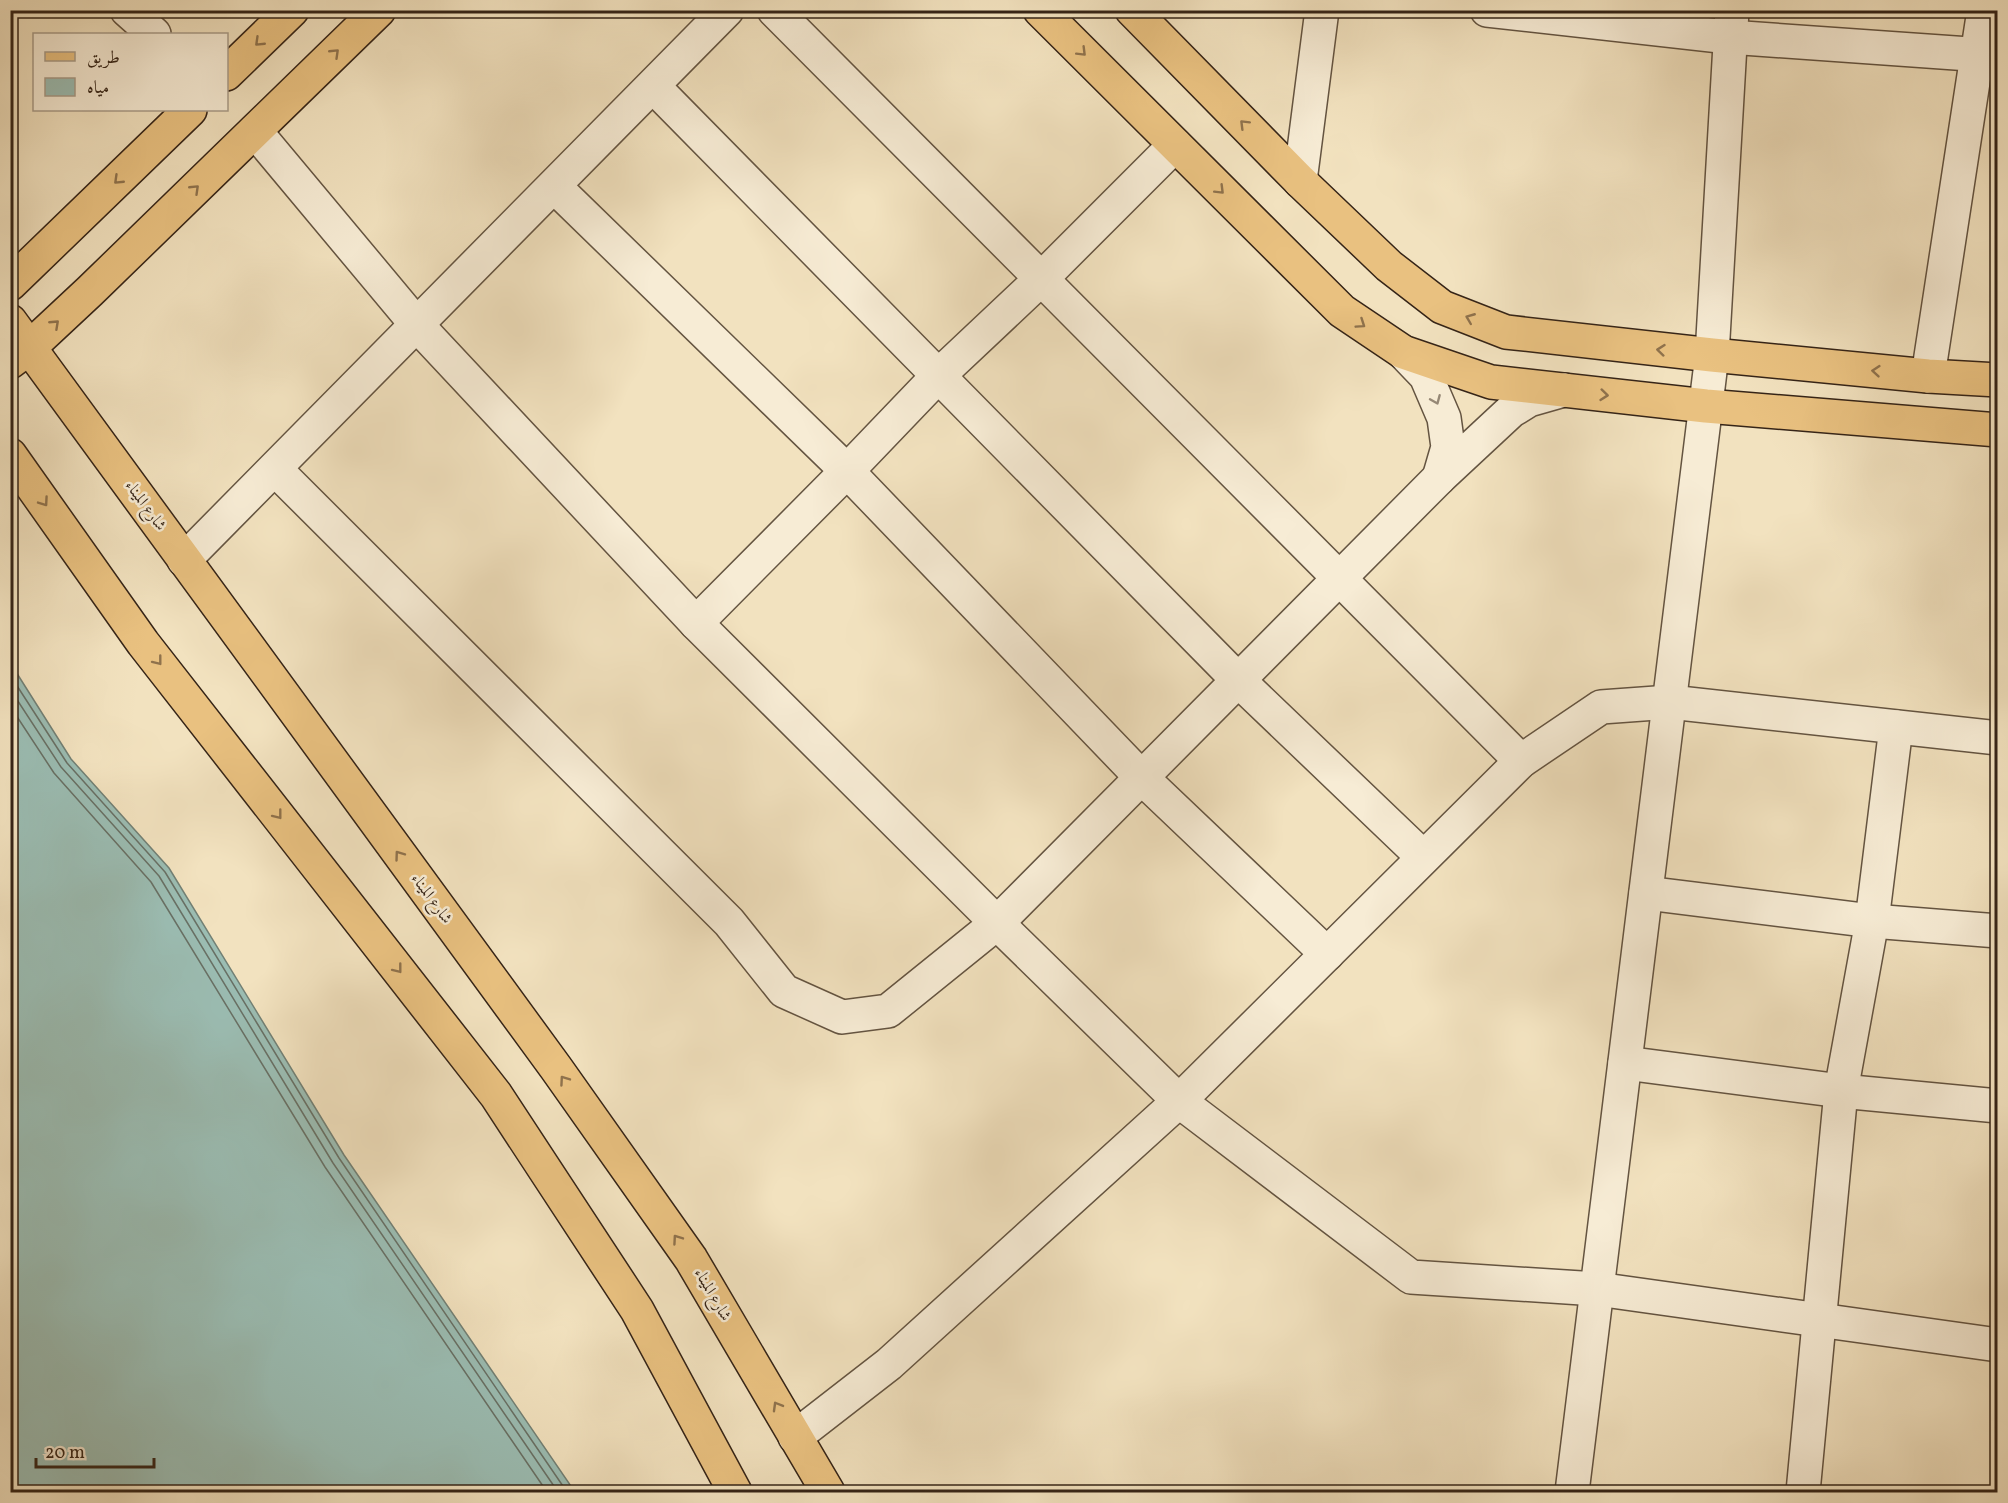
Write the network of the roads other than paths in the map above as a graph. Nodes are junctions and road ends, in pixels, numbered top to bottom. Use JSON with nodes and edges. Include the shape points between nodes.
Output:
{"nodes":[{"id":1,"x":128,"y":10,"type":"edge"},
{"id":2,"x":292,"y":10,"type":"edge"},
{"id":3,"x":379,"y":10,"type":"edge"},
{"id":4,"x":727,"y":10,"type":"edge"},
{"id":5,"x":774,"y":10,"type":"edge"},
{"id":6,"x":1040,"y":10,"type":"edge"},
{"id":7,"x":1132,"y":10,"type":"edge"},
{"id":8,"x":1322,"y":10,"type":"edge"},
{"id":9,"x":1487,"y":10,"type":"edge"},
{"id":10,"x":1984,"y":10,"type":"edge"},
{"id":11,"x":1731,"y":24,"type":"edge"},
{"id":12,"x":153,"y":33,"type":"edge"},
{"id":13,"x":1987,"y":56,"type":"edge"},
{"id":14,"x":228,"y":72,"type":"edge"},
{"id":15,"x":653,"y":86,"type":"junction"},
{"id":16,"x":189,"y":111,"type":"edge"},
{"id":17,"x":255,"y":131,"type":"junction"},
{"id":18,"x":1175,"y":145,"type":"junction"},
{"id":19,"x":1300,"y":181,"type":"junction"},
{"id":20,"x":554,"y":186,"type":"junction"},
{"id":21,"x":1041,"y":279,"type":"junction"},
{"id":22,"x":10,"y":284,"type":"edge"},
{"id":23,"x":10,"y":321,"type":"edge"},
{"id":24,"x":417,"y":325,"type":"junction"},
{"id":25,"x":1403,"y":352,"type":"junction"},
{"id":26,"x":20,"y":355,"type":"edge"},
{"id":27,"x":1712,"y":355,"type":"junction"},
{"id":28,"x":938,"y":376,"type":"junction"},
{"id":29,"x":1928,"y":376,"type":"junction"},
{"id":30,"x":1998,"y":380,"type":"edge"},
{"id":31,"x":1564,"y":390,"type":"junction"},
{"id":32,"x":1706,"y":406,"type":"junction"},
{"id":33,"x":1998,"y":429,"type":"edge"},
{"id":34,"x":10,"y":455,"type":"edge"},
{"id":35,"x":275,"y":469,"type":"junction"},
{"id":36,"x":847,"y":471,"type":"junction"},
{"id":37,"x":1440,"y":478,"type":"junction"},
{"id":38,"x":184,"y":560,"type":"junction"},
{"id":39,"x":1339,"y":578,"type":"junction"},
{"id":40,"x":696,"y":623,"type":"junction"},
{"id":41,"x":1238,"y":680,"type":"junction"},
{"id":42,"x":1670,"y":702,"type":"junction"},
{"id":43,"x":1896,"y":727,"type":"junction"},
{"id":44,"x":1998,"y":738,"type":"edge"},
{"id":45,"x":1521,"y":760,"type":"junction"},
{"id":46,"x":1142,"y":778,"type":"junction"},
{"id":47,"x":1423,"y":857,"type":"junction"},
{"id":48,"x":1646,"y":893,"type":"junction"},
{"id":49,"x":1872,"y":921,"type":"junction"},
{"id":50,"x":998,"y":923,"type":"junction"},
{"id":51,"x":1998,"y":931,"type":"edge"},
{"id":52,"x":1327,"y":954,"type":"junction"},
{"id":53,"x":1625,"y":1064,"type":"junction"},
{"id":54,"x":1841,"y":1091,"type":"junction"},
{"id":55,"x":1179,"y":1101,"type":"junction"},
{"id":56,"x":1998,"y":1106,"type":"edge"},
{"id":57,"x":1597,"y":1289,"type":"junction"},
{"id":58,"x":1820,"y":1320,"type":"junction"},
{"id":59,"x":1998,"y":1344,"type":"edge"},
{"id":60,"x":795,"y":1437,"type":"junction"},
{"id":61,"x":735,"y":1492,"type":"edge"},
{"id":62,"x":828,"y":1492,"type":"edge"},
{"id":63,"x":1572,"y":1492,"type":"edge"},
{"id":64,"x":1803,"y":1492,"type":"edge"}],
"edges":[{"from":1,"to":12,"type":"street"},
{"from":2,"to":14,"type":"main road","one_way":true},
{"from":17,"to":3,"type":"main road","one_way":true},
{"from":4,"to":15,"type":"street"},
{"from":5,"to":21,"type":"street"},
{"from":6,"to":18,"type":"main road","one_way":true},
{"from":19,"to":7,"type":"main road","one_way":true},
{"from":8,"to":19,"type":"street"},
{"from":9,"to":11,"type":"street"},
{"from":10,"to":13,"type":"street"},
{"from":11,"to":13,"type":"street"},
{"from":11,"to":27,"type":"street"},
{"from":13,"to":29,"type":"street"},
{"from":15,"to":20,"type":"street"},
{"from":15,"to":28,"type":"street"},
{"from":16,"to":22,"type":"main road","one_way":true},
{"from":17,"to":24,"type":"street"},
{"from":26,"to":17,"type":"main road","one_way":true},
{"from":18,"to":21,"type":"street"},
{"from":18,"to":25,"type":"main road","one_way":true,"via":[[1342,311]]},
{"from":27,"to":19,"type":"main road","one_way":true,"via":[[1506,332],[1442,307],[1389,266]]},
{"from":20,"to":24,"type":"street"},
{"from":20,"to":36,"type":"street"},
{"from":21,"to":28,"type":"street"},
{"from":21,"to":39,"type":"street"},
{"from":23,"to":26,"type":"main road","name":"شارع الميناء"},
{"from":24,"to":35,"type":"street"},
{"from":24,"to":40,"type":"street"},
{"from":25,"to":31,"type":"main road","via":[[1491,382]]},
{"from":25,"to":37,"type":"street","one_way":true,"via":[[1426,376],[1444,418],[1448,447]]},
{"from":26,"to":38,"type":"main road","name":"شارع الميناء"},
{"from":29,"to":27,"type":"main road","one_way":true},
{"from":27,"to":32,"type":"street"},
{"from":28,"to":36,"type":"street"},
{"from":28,"to":41,"type":"street"},
{"from":29,"to":30,"type":"main road"},
{"from":31,"to":32,"type":"main road","one_way":true},
{"from":31,"to":37,"type":"street","via":[[1529,400],[1511,411]]},
{"from":32,"to":33,"type":"main road"},
{"from":32,"to":42,"type":"street"},
{"from":34,"to":61,"type":"main road","one_way":true,"via":[[143,643],[496,1095],[637,1310]]},
{"from":35,"to":38,"type":"street"},
{"from":35,"to":50,"type":"street","via":[[729,922],[784,991],[842,1017],[888,1011]]},
{"from":36,"to":40,"type":"street"},
{"from":36,"to":46,"type":"street"},
{"from":37,"to":39,"type":"street"},
{"from":60,"to":38,"type":"main road","name":"شارع الميناء","one_way":true,"via":[[691,1259]]},
{"from":39,"to":41,"type":"street"},
{"from":39,"to":45,"type":"street"},
{"from":40,"to":50,"type":"street"},
{"from":41,"to":46,"type":"street"},
{"from":41,"to":47,"type":"street"},
{"from":42,"to":43,"type":"street"},
{"from":42,"to":45,"type":"street","via":[[1601,707]]},
{"from":42,"to":48,"type":"street"},
{"from":43,"to":44,"type":"street"},
{"from":43,"to":49,"type":"street"},
{"from":45,"to":47,"type":"street"},
{"from":46,"to":50,"type":"street"},
{"from":46,"to":52,"type":"street"},
{"from":47,"to":52,"type":"street"},
{"from":48,"to":49,"type":"street"},
{"from":48,"to":53,"type":"street"},
{"from":49,"to":51,"type":"street"},
{"from":49,"to":54,"type":"street"},
{"from":50,"to":55,"type":"street"},
{"from":52,"to":55,"type":"street"},
{"from":53,"to":54,"type":"street"},
{"from":53,"to":57,"type":"street"},
{"from":54,"to":56,"type":"street"},
{"from":54,"to":58,"type":"street"},
{"from":55,"to":57,"type":"street","via":[[1411,1277]]},
{"from":55,"to":60,"type":"street","via":[[889,1364]]},
{"from":57,"to":58,"type":"street"},
{"from":57,"to":63,"type":"street"},
{"from":58,"to":59,"type":"street"},
{"from":58,"to":64,"type":"street"},
{"from":60,"to":62,"type":"main road","name":"شارع الميناء"}]}
